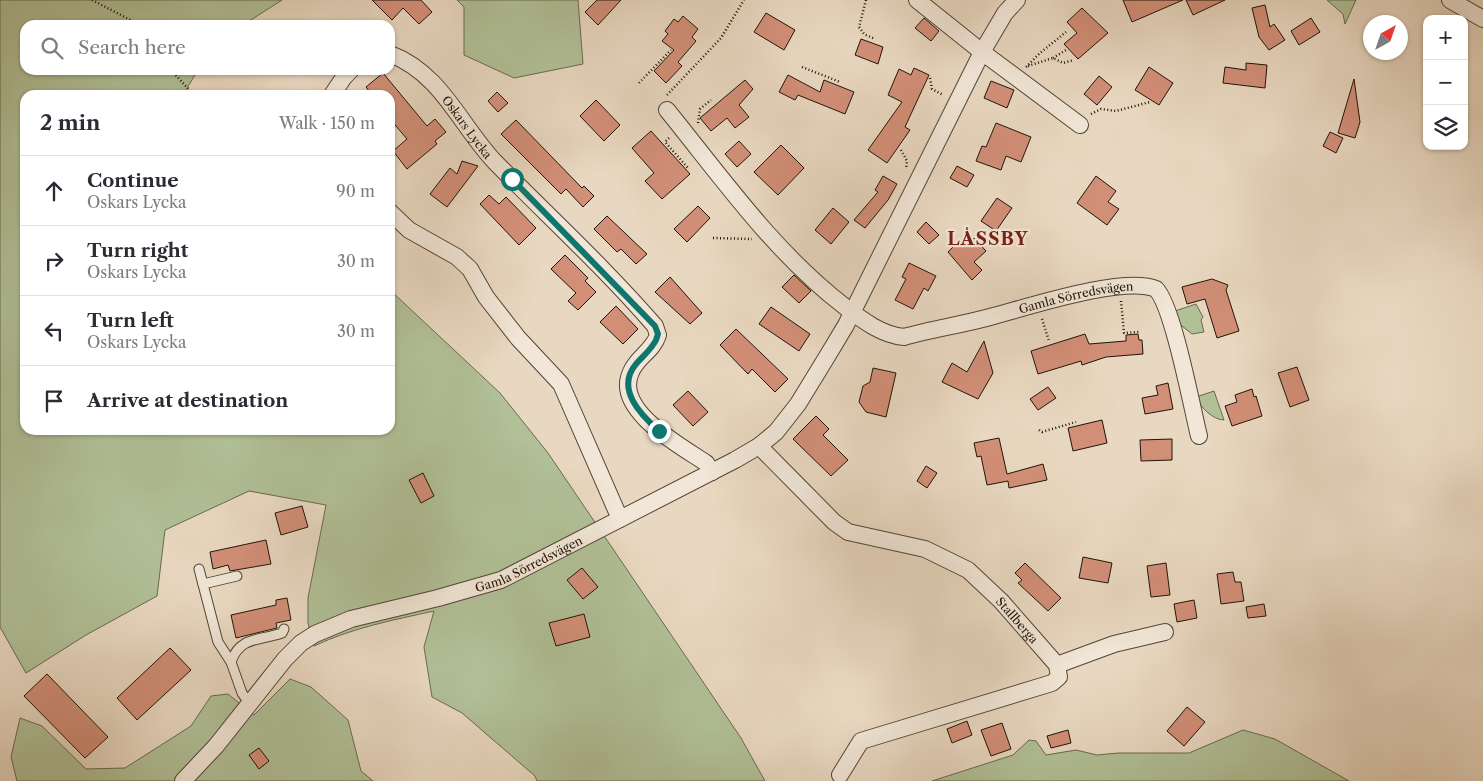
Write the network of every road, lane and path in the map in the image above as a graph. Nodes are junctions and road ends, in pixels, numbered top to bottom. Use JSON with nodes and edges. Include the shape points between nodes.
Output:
{"nodes":[{"id":1,"x":92,"y":0,"type":"edge"},
{"id":2,"x":744,"y":0,"type":"edge"},
{"id":3,"x":866,"y":0,"type":"edge"},
{"id":4,"x":917,"y":0,"type":"edge"},
{"id":5,"x":1017,"y":0,"type":"edge"},
{"id":6,"x":1450,"y":0,"type":"edge"},
{"id":7,"x":1483,"y":19,"type":"edge"},
{"id":8,"x":130,"y":20,"type":"edge"},
{"id":9,"x":1066,"y":32,"type":"dead end"},
{"id":10,"x":875,"y":40,"type":"dead end"},
{"id":11,"x":670,"y":50,"type":"dead end"},
{"id":12,"x":1066,"y":50,"type":"dead end"},
{"id":13,"x":982,"y":52,"type":"junction"},
{"id":14,"x":395,"y":56,"type":"edge"},
{"id":15,"x":1053,"y":58,"type":"junction"},
{"id":16,"x":1074,"y":60,"type":"dead end"},
{"id":17,"x":802,"y":67,"type":"dead end"},
{"id":18,"x":1022,"y":72,"type":"junction"},
{"id":19,"x":176,"y":75,"type":"edge"},
{"id":20,"x":346,"y":75,"type":"edge"},
{"id":21,"x":930,"y":78,"type":"dead end"},
{"id":22,"x":840,"y":82,"type":"dead end"},
{"id":23,"x":639,"y":83,"type":"dead end"},
{"id":24,"x":189,"y":90,"type":"edge"},
{"id":25,"x":335,"y":90,"type":"edge"},
{"id":26,"x":711,"y":100,"type":"dead end"},
{"id":27,"x":957,"y":102,"type":"junction"},
{"id":28,"x":1150,"y":102,"type":"dead end"},
{"id":29,"x":666,"y":103,"type":"joint"},
{"id":30,"x":1080,"y":125,"type":"joint"},
{"id":31,"x":691,"y":141,"type":"junction"},
{"id":32,"x":901,"y":150,"type":"dead end"},
{"id":33,"x":905,"y":172,"type":"dead end"},
{"id":34,"x":395,"y":217,"type":"edge"},
{"id":35,"x":713,"y":238,"type":"dead end"},
{"id":36,"x":772,"y":239,"type":"junction"},
{"id":37,"x":1120,"y":287,"type":"junction"},
{"id":38,"x":1038,"y":304,"type":"junction"},
{"id":39,"x":852,"y":312,"type":"junction"},
{"id":40,"x":1139,"y":332,"type":"dead end"},
{"id":41,"x":1049,"y":342,"type":"dead end"},
{"id":42,"x":1076,"y":422,"type":"dead end"},
{"id":43,"x":1039,"y":430,"type":"dead end"},
{"id":44,"x":1199,"y":436,"type":"dead end"},
{"id":45,"x":760,"y":446,"type":"junction"},
{"id":46,"x":712,"y":472,"type":"junction"},
{"id":47,"x":620,"y":520,"type":"junction"},
{"id":48,"x":199,"y":569,"type":"dead end"},
{"id":49,"x":237,"y":576,"type":"dead end"},
{"id":50,"x":203,"y":584,"type":"junction"},
{"id":51,"x":284,"y":629,"type":"dead end"},
{"id":52,"x":1165,"y":632,"type":"dead end"},
{"id":53,"x":231,"y":662,"type":"junction"},
{"id":54,"x":1056,"y":665,"type":"junction"},
{"id":55,"x":249,"y":703,"type":"junction"},
{"id":56,"x":840,"y":775,"type":"dead end"},
{"id":57,"x":184,"y":781,"type":"edge"}],
"edges":[{"from":1,"to":8,"type":"path"},
{"from":2,"to":29,"type":"path","via":[[721,38]]},
{"from":3,"to":10,"type":"path","via":[[859,27]]},
{"from":4,"to":13,"type":"street"},
{"from":5,"to":13,"type":"street","name":"Gamla Sörredsvägen","via":[[1005,13]]},
{"from":6,"to":7,"type":"street"},
{"from":9,"to":18,"type":"path","via":[[1040,52]]},
{"from":11,"to":23,"type":"path"},
{"from":12,"to":15,"type":"path"},
{"from":13,"to":18,"type":"street"},
{"from":13,"to":27,"type":"street","name":"Gamla Sörredsvägen"},
{"from":14,"to":46,"type":"street","name":"Oskars Lycka","via":[[414,66],[444,95],[495,161],[655,326],[658,334],[652,347],[630,372],[630,397],[647,421],[706,464]]},
{"from":15,"to":16,"type":"path","via":[[1063,62]]},
{"from":15,"to":18,"type":"path"},
{"from":17,"to":22,"type":"path"},
{"from":18,"to":30,"type":"street"},
{"from":19,"to":24,"type":"path"},
{"from":20,"to":25,"type":"street"},
{"from":21,"to":27,"type":"path","via":[[932,89]]},
{"from":26,"to":31,"type":"path","via":[[700,108],[697,136]]},
{"from":27,"to":39,"type":"street","name":"Gamla Sörredsvägen"},
{"from":28,"to":30,"type":"path","via":[[1116,111],[1094,111]]},
{"from":29,"to":31,"type":"street","name":"Gamla Sörredsvägen"},
{"from":31,"to":36,"type":"street","name":"Gamla Sörredsvägen"},
{"from":32,"to":33,"type":"path","via":[[907,161]]},
{"from":34,"to":47,"type":"street","via":[[409,230],[457,257],[470,269],[486,297],[518,338],[561,384]]},
{"from":35,"to":36,"type":"path"},
{"from":36,"to":39,"type":"street","name":"Gamla Sörredsvägen","via":[[801,270]]},
{"from":37,"to":38,"type":"street","name":"Gamla Sörredsvägen"},
{"from":37,"to":40,"type":"path","via":[[1124,332]]},
{"from":37,"to":44,"type":"street","name":"Gamla Sörredsvägen","via":[[1153,288],[1165,304]]},
{"from":38,"to":39,"type":"street","name":"Gamla Sörredsvägen","via":[[904,337],[884,333]]},
{"from":38,"to":41,"type":"path"},
{"from":39,"to":45,"type":"street","name":"Gamla Sörredsvägen","via":[[798,404]]},
{"from":42,"to":43,"type":"path","via":[[1042,432]]},
{"from":45,"to":46,"type":"street","name":"Gamla Sörredsvägen"},
{"from":45,"to":54,"type":"street","name":"Stallberga","via":[[834,522],[848,532],[925,549],[968,570],[1001,601]]},
{"from":46,"to":47,"type":"street","name":"Gamla Sörredsvägen"},
{"from":47,"to":55,"type":"street","name":"Gamla Sörredsvägen","via":[[501,580],[351,619],[315,634],[285,659]]},
{"from":48,"to":50,"type":"lane"},
{"from":49,"to":50,"type":"lane"},
{"from":50,"to":53,"type":"lane","via":[[218,642]]},
{"from":51,"to":53,"type":"lane","via":[[282,633],[242,644],[235,650]]},
{"from":52,"to":54,"type":"street","via":[[1114,644]]},
{"from":53,"to":55,"type":"lane"},
{"from":54,"to":56,"type":"street","via":[[1059,677],[1052,683],[861,741]]},
{"from":55,"to":57,"type":"street","name":"Gamla Sörredsvägen"}]}
